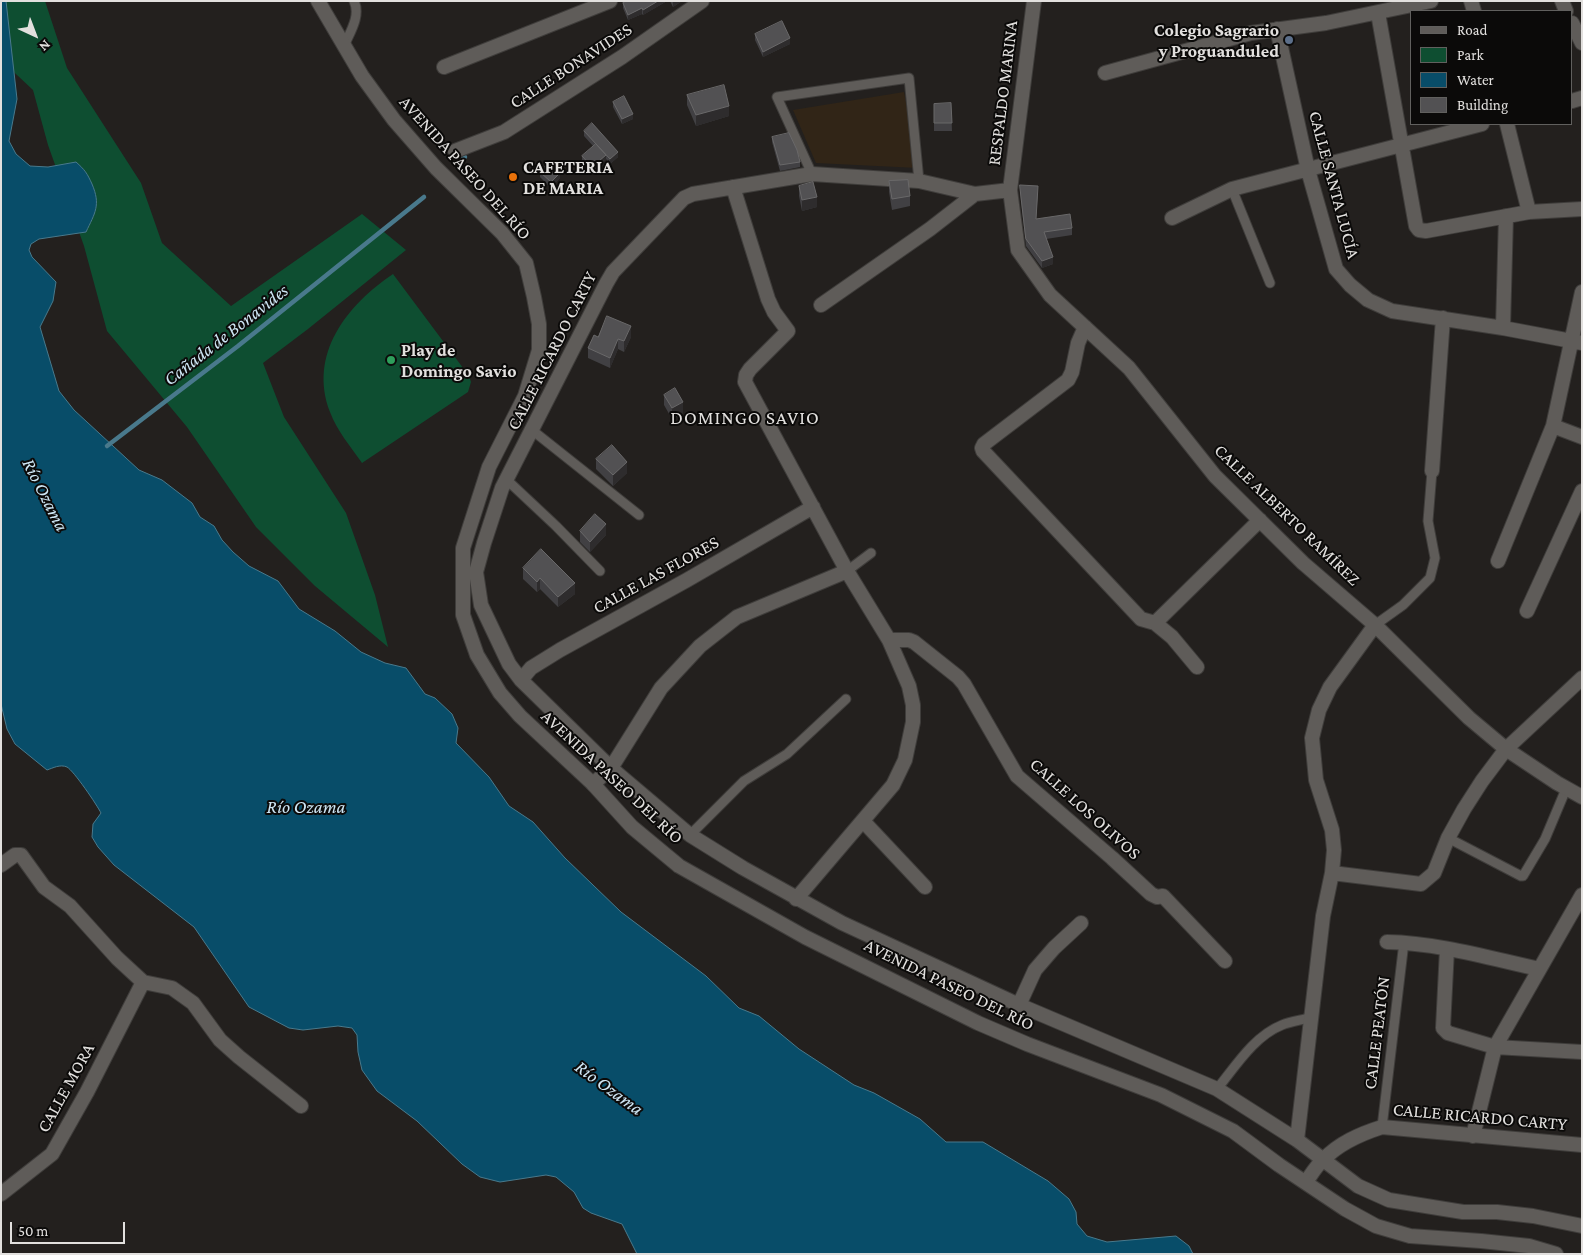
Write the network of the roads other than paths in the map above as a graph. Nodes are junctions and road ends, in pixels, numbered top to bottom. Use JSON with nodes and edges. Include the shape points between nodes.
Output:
{"nodes":[{"id":1,"x":318,"y":1,"type":"edge"},
{"id":2,"x":354,"y":1,"type":"edge"},
{"id":3,"x":610,"y":1,"type":"edge"},
{"id":4,"x":702,"y":1,"type":"edge"},
{"id":5,"x":1034,"y":1,"type":"edge"},
{"id":6,"x":1431,"y":1,"type":"edge"},
{"id":7,"x":1378,"y":12,"type":"junction"},
{"id":8,"x":1573,"y":25,"type":"edge"},
{"id":9,"x":1277,"y":30,"type":"junction"},
{"id":10,"x":1582,"y":43,"type":"edge"},
{"id":11,"x":344,"y":46,"type":"junction"},
{"id":12,"x":444,"y":67,"type":"dead end"},
{"id":13,"x":1106,"y":73,"type":"dead end"},
{"id":14,"x":1478,"y":125,"type":"edge"},
{"id":15,"x":1507,"y":125,"type":"edge"},
{"id":16,"x":1402,"y":144,"type":"junction"},
{"id":17,"x":455,"y":151,"type":"dead end"},
{"id":18,"x":1308,"y":170,"type":"junction"},
{"id":19,"x":812,"y":174,"type":"junction"},
{"id":20,"x":919,"y":180,"type":"junction"},
{"id":21,"x":733,"y":187,"type":"junction"},
{"id":22,"x":1232,"y":189,"type":"junction"},
{"id":23,"x":1010,"y":190,"type":"junction"},
{"id":24,"x":975,"y":194,"type":"junction"},
{"id":25,"x":1582,"y":209,"type":"edge"},
{"id":26,"x":1529,"y":212,"type":"junction"},
{"id":27,"x":1506,"y":216,"type":"junction"},
{"id":28,"x":1172,"y":218,"type":"dead end"},
{"id":29,"x":1270,"y":283,"type":"dead end"},
{"id":30,"x":1582,"y":292,"type":"edge"},
{"id":31,"x":822,"y":305,"type":"dead end"},
{"id":32,"x":1444,"y":318,"type":"junction"},
{"id":33,"x":1085,"y":327,"type":"junction"},
{"id":34,"x":1503,"y":328,"type":"junction"},
{"id":35,"x":1576,"y":342,"type":"edge"},
{"id":36,"x":1553,"y":426,"type":"junction"},
{"id":37,"x":532,"y":430,"type":"junction"},
{"id":38,"x":1582,"y":436,"type":"edge"},
{"id":39,"x":1432,"y":470,"type":"joint"},
{"id":40,"x":507,"y":480,"type":"junction"},
{"id":41,"x":1582,"y":491,"type":"edge"},
{"id":42,"x":813,"y":507,"type":"junction"},
{"id":43,"x":639,"y":515,"type":"dead end"},
{"id":44,"x":1260,"y":520,"type":"junction"},
{"id":45,"x":871,"y":553,"type":"dead end"},
{"id":46,"x":1498,"y":561,"type":"dead end"},
{"id":47,"x":600,"y":571,"type":"dead end"},
{"id":48,"x":847,"y":571,"type":"junction"},
{"id":49,"x":1527,"y":611,"type":"dead end"},
{"id":50,"x":1155,"y":624,"type":"junction"},
{"id":51,"x":1375,"y":625,"type":"junction"},
{"id":52,"x":889,"y":640,"type":"junction"},
{"id":53,"x":1198,"y":667,"type":"dead end"},
{"id":54,"x":1582,"y":678,"type":"edge"},
{"id":55,"x":521,"y":680,"type":"junction"},
{"id":56,"x":846,"y":699,"type":"dead end"},
{"id":57,"x":1506,"y":749,"type":"junction"},
{"id":58,"x":611,"y":768,"type":"junction"},
{"id":59,"x":593,"y":784,"type":"junction"},
{"id":60,"x":1566,"y":788,"type":"junction"},
{"id":61,"x":1582,"y":797,"type":"edge"},
{"id":62,"x":863,"y":821,"type":"junction"},
{"id":63,"x":690,"y":835,"type":"junction"},
{"id":64,"x":1448,"y":838,"type":"junction"},
{"id":65,"x":1,"y":865,"type":"edge"},
{"id":66,"x":1332,"y":872,"type":"junction"},
{"id":67,"x":925,"y":887,"type":"dead end"},
{"id":68,"x":1582,"y":895,"type":"edge"},
{"id":69,"x":796,"y":899,"type":"junction"},
{"id":70,"x":1081,"y":923,"type":"dead end"},
{"id":71,"x":1387,"y":942,"type":"dead end"},
{"id":72,"x":1404,"y":942,"type":"junction"},
{"id":73,"x":1447,"y":949,"type":"junction"},
{"id":74,"x":1225,"y":961,"type":"dead end"},
{"id":75,"x":1539,"y":970,"type":"junction"},
{"id":76,"x":143,"y":982,"type":"junction"},
{"id":77,"x":1019,"y":1005,"type":"junction"},
{"id":78,"x":1312,"y":1017,"type":"junction"},
{"id":79,"x":1495,"y":1047,"type":"junction"},
{"id":80,"x":1582,"y":1052,"type":"edge"},
{"id":81,"x":1216,"y":1089,"type":"junction"},
{"id":82,"x":301,"y":1106,"type":"dead end"},
{"id":83,"x":1382,"y":1127,"type":"junction"},
{"id":84,"x":1473,"y":1136,"type":"junction"},
{"id":85,"x":1297,"y":1140,"type":"junction"},
{"id":86,"x":1582,"y":1145,"type":"edge"},
{"id":87,"x":1322,"y":1160,"type":"junction"},
{"id":88,"x":1306,"y":1182,"type":"junction"},
{"id":89,"x":1,"y":1194,"type":"edge"},
{"id":90,"x":1582,"y":1226,"type":"edge"},
{"id":91,"x":1556,"y":1254,"type":"edge"}],
"edges":[{"from":1,"to":11,"type":"street","name":"AVENIDA PASEO DEL RÍO"},
{"from":2,"to":11,"type":"lane","via":[[356,17]]},
{"from":3,"to":12,"type":"street"},
{"from":4,"to":17,"type":"street","name":"CALLE BONAVIDES","via":[[622,57],[504,132]]},
{"from":5,"to":23,"type":"street","name":"RESPALDO MARINA"},
{"from":6,"to":7,"type":"street"},
{"from":7,"to":9,"type":"street"},
{"from":7,"to":16,"type":"street"},
{"from":8,"to":10,"type":"street"},
{"from":9,"to":13,"type":"street","via":[[1251,33]]},
{"from":9,"to":18,"type":"street","name":"CALLE SANTA LUCÍA"},
{"from":11,"to":59,"type":"street","name":"AVENIDA PASEO DEL RÍO","via":[[394,120],[436,168],[502,233],[526,263],[539,324],[539,350],[525,396],[489,467],[463,548],[463,615],[477,655],[500,693]]},
{"from":14,"to":16,"type":"street"},
{"from":15,"to":26,"type":"street"},
{"from":16,"to":18,"type":"street"},
{"from":16,"to":27,"type":"street","via":[[1419,230]]},
{"from":18,"to":22,"type":"street"},
{"from":18,"to":32,"type":"street","name":"CALLE SANTA LUCÍA","via":[[1336,269],[1350,285],[1368,300],[1392,311]]},
{"from":19,"to":20,"type":"street","name":"CALLE RICARDO CARTY"},
{"from":19,"to":20,"type":"lane","via":[[777,97],[909,78]]},
{"from":19,"to":21,"type":"street","name":"CALLE RICARDO CARTY"},
{"from":20,"to":24,"type":"street","name":"CALLE RICARDO CARTY"},
{"from":21,"to":37,"type":"street","name":"CALLE RICARDO CARTY","via":[[684,198],[613,272]]},
{"from":21,"to":42,"type":"street","via":[[768,299],[788,331],[750,369],[745,382]]},
{"from":22,"to":28,"type":"street"},
{"from":22,"to":29,"type":"lane"},
{"from":23,"to":24,"type":"street","name":"CALLE RICARDO CARTY"},
{"from":23,"to":33,"type":"street","name":"CALLE ALBERTO RAMÍREZ","via":[[1018,250],[1050,295]]},
{"from":24,"to":31,"type":"street"},
{"from":25,"to":26,"type":"street"},
{"from":26,"to":27,"type":"street"},
{"from":27,"to":34,"type":"street"},
{"from":30,"to":35,"type":"street"},
{"from":32,"to":34,"type":"street","name":"CALLE SANTA LUCÍA"},
{"from":32,"to":39,"type":"street"},
{"from":33,"to":44,"type":"street","name":"CALLE ALBERTO RAMÍREZ","via":[[1129,368],[1216,476]]},
{"from":33,"to":50,"type":"street","via":[[1068,380],[982,448],[1140,620]]},
{"from":34,"to":35,"type":"street","name":"CALLE SANTA LUCÍA"},
{"from":35,"to":36,"type":"street"},
{"from":36,"to":38,"type":"street"},
{"from":36,"to":46,"type":"street"},
{"from":37,"to":40,"type":"street","name":"CALLE RICARDO CARTY"},
{"from":37,"to":43,"type":"lane"},
{"from":39,"to":51,"type":"lane","via":[[1428,522],[1435,558],[1430,578],[1403,605]]},
{"from":40,"to":47,"type":"lane"},
{"from":40,"to":55,"type":"street","name":"CALLE RICARDO CARTY","via":[[476,572],[481,605]]},
{"from":41,"to":49,"type":"street"},
{"from":42,"to":48,"type":"street"},
{"from":42,"to":55,"type":"street","name":"CALLE LAS FLORES","via":[[560,650],[531,668]]},
{"from":44,"to":50,"type":"street"},
{"from":44,"to":51,"type":"street","name":"CALLE ALBERTO RAMÍREZ","via":[[1303,563]]},
{"from":45,"to":48,"type":"lane"},
{"from":48,"to":52,"type":"street"},
{"from":48,"to":58,"type":"street","via":[[737,618],[700,646],[661,688]]},
{"from":50,"to":53,"type":"street","via":[[1172,637]]},
{"from":51,"to":57,"type":"street","name":"CALLE ALBERTO RAMÍREZ","via":[[1469,718]]},
{"from":51,"to":66,"type":"street","via":[[1330,687],[1319,710],[1312,738],[1316,780],[1332,830]]},
{"from":52,"to":62,"type":"street","via":[[909,686],[913,722],[905,760],[893,785]]},
{"from":52,"to":74,"type":"street","name":"CALLE LOS OLIVOS","via":[[914,642],[958,677],[1017,776],[1151,894],[1163,896]]},
{"from":54,"to":57,"type":"street"},
{"from":55,"to":58,"type":"street","name":"AVENIDA PASEO DEL RÍO"},
{"from":56,"to":63,"type":"lane","via":[[787,754],[744,781]]},
{"from":57,"to":60,"type":"street","name":"CALLE ALBERTO RAMÍREZ"},
{"from":57,"to":64,"type":"street","via":[[1482,781]]},
{"from":58,"to":59,"type":"street"},
{"from":58,"to":63,"type":"street","name":"AVENIDA PASEO DEL RÍO"},
{"from":59,"to":88,"type":"street","name":"AVENIDA PASEO DEL RÍO","via":[[632,827],[679,866],[731,896],[805,937],[978,1023],[1161,1095],[1233,1131]]},
{"from":60,"to":61,"type":"street","name":"CALLE ALBERTO RAMÍREZ"},
{"from":60,"to":64,"type":"lane","via":[[1545,839],[1523,876]]},
{"from":62,"to":67,"type":"street"},
{"from":62,"to":69,"type":"street"},
{"from":63,"to":69,"type":"street","name":"AVENIDA PASEO DEL RÍO"},
{"from":64,"to":66,"type":"street","via":[[1434,873],[1421,884]]},
{"from":65,"to":76,"type":"street","via":[[15,855],[21,855],[44,888],[70,906]]},
{"from":66,"to":78,"type":"street","via":[[1323,916]]},
{"from":68,"to":75,"type":"street"},
{"from":69,"to":77,"type":"street","name":"AVENIDA PASEO DEL RÍO"},
{"from":70,"to":77,"type":"street","via":[[1035,970]]},
{"from":71,"to":72,"type":"street"},
{"from":72,"to":73,"type":"street"},
{"from":72,"to":83,"type":"lane","name":"CALLE PEATÓN"},
{"from":73,"to":75,"type":"street"},
{"from":73,"to":79,"type":"street","via":[[1443,1028],[1448,1034]]},
{"from":75,"to":79,"type":"street"},
{"from":76,"to":82,"type":"street","via":[[172,988],[193,1003],[220,1040]]},
{"from":76,"to":89,"type":"street","name":"CALLE MORA","via":[[52,1154]]},
{"from":77,"to":81,"type":"street","name":"AVENIDA PASEO DEL RÍO"},
{"from":78,"to":81,"type":"lane","via":[[1268,1032]]},
{"from":78,"to":85,"type":"street"},
{"from":79,"to":80,"type":"street"},
{"from":79,"to":84,"type":"street"},
{"from":81,"to":85,"type":"street","name":"AVENIDA PASEO DEL RÍO"},
{"from":83,"to":84,"type":"street","name":"CALLE RICARDO CARTY"},
{"from":83,"to":87,"type":"street","name":"CALLE RICARDO CARTY","via":[[1357,1136]]},
{"from":84,"to":86,"type":"street","name":"CALLE RICARDO CARTY"},
{"from":85,"to":87,"type":"street","name":"AVENIDA PASEO DEL RÍO"},
{"from":87,"to":88,"type":"street","name":"CALLE RICARDO CARTY"},
{"from":87,"to":90,"type":"street","name":"AVENIDA PASEO DEL RÍO","via":[[1358,1186],[1389,1200],[1463,1212],[1533,1216]]},
{"from":88,"to":91,"type":"street","name":"AVENIDA PASEO DEL RÍO","via":[[1376,1226],[1410,1236],[1529,1246]]}]}
